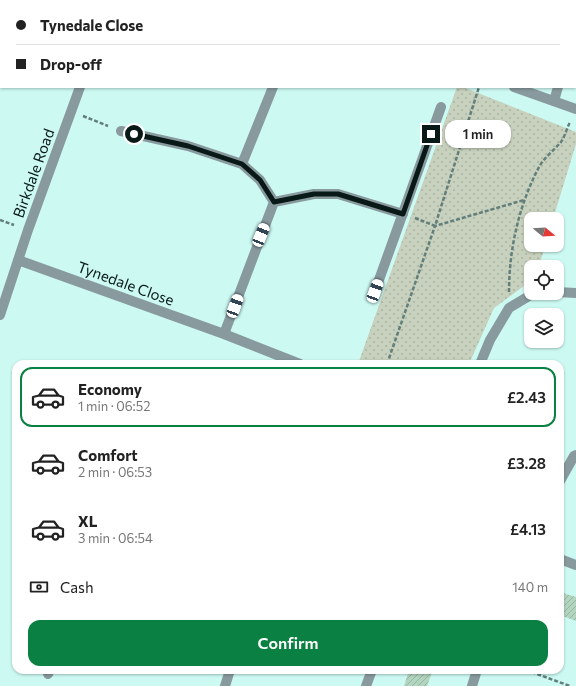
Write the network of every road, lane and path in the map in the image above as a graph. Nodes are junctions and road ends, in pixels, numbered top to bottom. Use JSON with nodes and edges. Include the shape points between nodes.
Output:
{"nodes":[{"id":1,"x":80,"y":88,"type":"edge"},
{"id":2,"x":273,"y":88,"type":"edge"},
{"id":3,"x":479,"y":88,"type":"edge"},
{"id":4,"x":517,"y":88,"type":"edge"},
{"id":5,"x":558,"y":88,"type":"edge"},
{"id":6,"x":554,"y":101,"type":"junction"},
{"id":7,"x":441,"y":107,"type":"dead end"},
{"id":8,"x":576,"y":109,"type":"edge"},
{"id":9,"x":72,"y":111,"type":"junction"},
{"id":10,"x":121,"y":131,"type":"joint"},
{"id":11,"x":242,"y":164,"type":"junction"},
{"id":12,"x":524,"y":200,"type":"junction"},
{"id":13,"x":274,"y":202,"type":"junction"},
{"id":14,"x":403,"y":214,"type":"junction"},
{"id":15,"x":435,"y":226,"type":"junction"},
{"id":16,"x":18,"y":260,"type":"junction"},
{"id":17,"x":375,"y":291,"type":"dead end"},
{"id":18,"x":564,"y":293,"type":"edge"},
{"id":19,"x":576,"y":294,"type":"edge"},
{"id":20,"x":524,"y":299,"type":"edge"},
{"id":21,"x":509,"y":308,"type":"junction"},
{"id":22,"x":0,"y":315,"type":"edge"},
{"id":23,"x":224,"y":334,"type":"junction"},
{"id":24,"x":290,"y":360,"type":"edge"},
{"id":25,"x":388,"y":360,"type":"edge"},
{"id":26,"x":482,"y":360,"type":"edge"},
{"id":27,"x":576,"y":455,"type":"edge"},
{"id":28,"x":564,"y":474,"type":"edge"},
{"id":29,"x":564,"y":561,"type":"edge"},
{"id":30,"x":576,"y":565,"type":"edge"},
{"id":31,"x":229,"y":674,"type":"edge"},
{"id":32,"x":370,"y":674,"type":"edge"},
{"id":33,"x":476,"y":674,"type":"edge"},
{"id":34,"x":537,"y":674,"type":"edge"},
{"id":35,"x":225,"y":686,"type":"edge"},
{"id":36,"x":366,"y":686,"type":"edge"},
{"id":37,"x":472,"y":686,"type":"edge"},
{"id":38,"x":570,"y":686,"type":"edge"}],
"edges":[{"from":1,"to":9,"type":"street","name":"Birkdale Road"},
{"from":2,"to":11,"type":"street"},
{"from":3,"to":15,"type":"path"},
{"from":4,"to":6,"type":"street"},
{"from":5,"to":6,"type":"street"},
{"from":6,"to":8,"type":"street"},
{"from":7,"to":14,"type":"street"},
{"from":8,"to":12,"type":"path","via":[[562,140],[540,166]]},
{"from":9,"to":10,"type":"path"},
{"from":9,"to":16,"type":"street","name":"Birkdale Road"},
{"from":10,"to":11,"type":"street","via":[[188,146]]},
{"from":11,"to":13,"type":"street","via":[[260,180]]},
{"from":12,"to":15,"type":"path"},
{"from":12,"to":21,"type":"path","via":[[515,233],[509,272]]},
{"from":13,"to":14,"type":"street","via":[[314,194],[338,194]]},
{"from":13,"to":23,"type":"street"},
{"from":14,"to":15,"type":"path"},
{"from":14,"to":17,"type":"street"},
{"from":15,"to":25,"type":"path"},
{"from":16,"to":22,"type":"street","name":"Birkdale Road"},
{"from":16,"to":23,"type":"street","name":"Tynedale Close"},
{"from":18,"to":19,"type":"street"},
{"from":20,"to":21,"type":"street"},
{"from":21,"to":26,"type":"street"},
{"from":23,"to":24,"type":"street","name":"Tynedale Close"},
{"from":27,"to":28,"type":"street"},
{"from":29,"to":30,"type":"street"},
{"from":31,"to":35,"type":"street"},
{"from":32,"to":36,"type":"street"},
{"from":33,"to":37,"type":"street"},
{"from":34,"to":38,"type":"path"}]}
